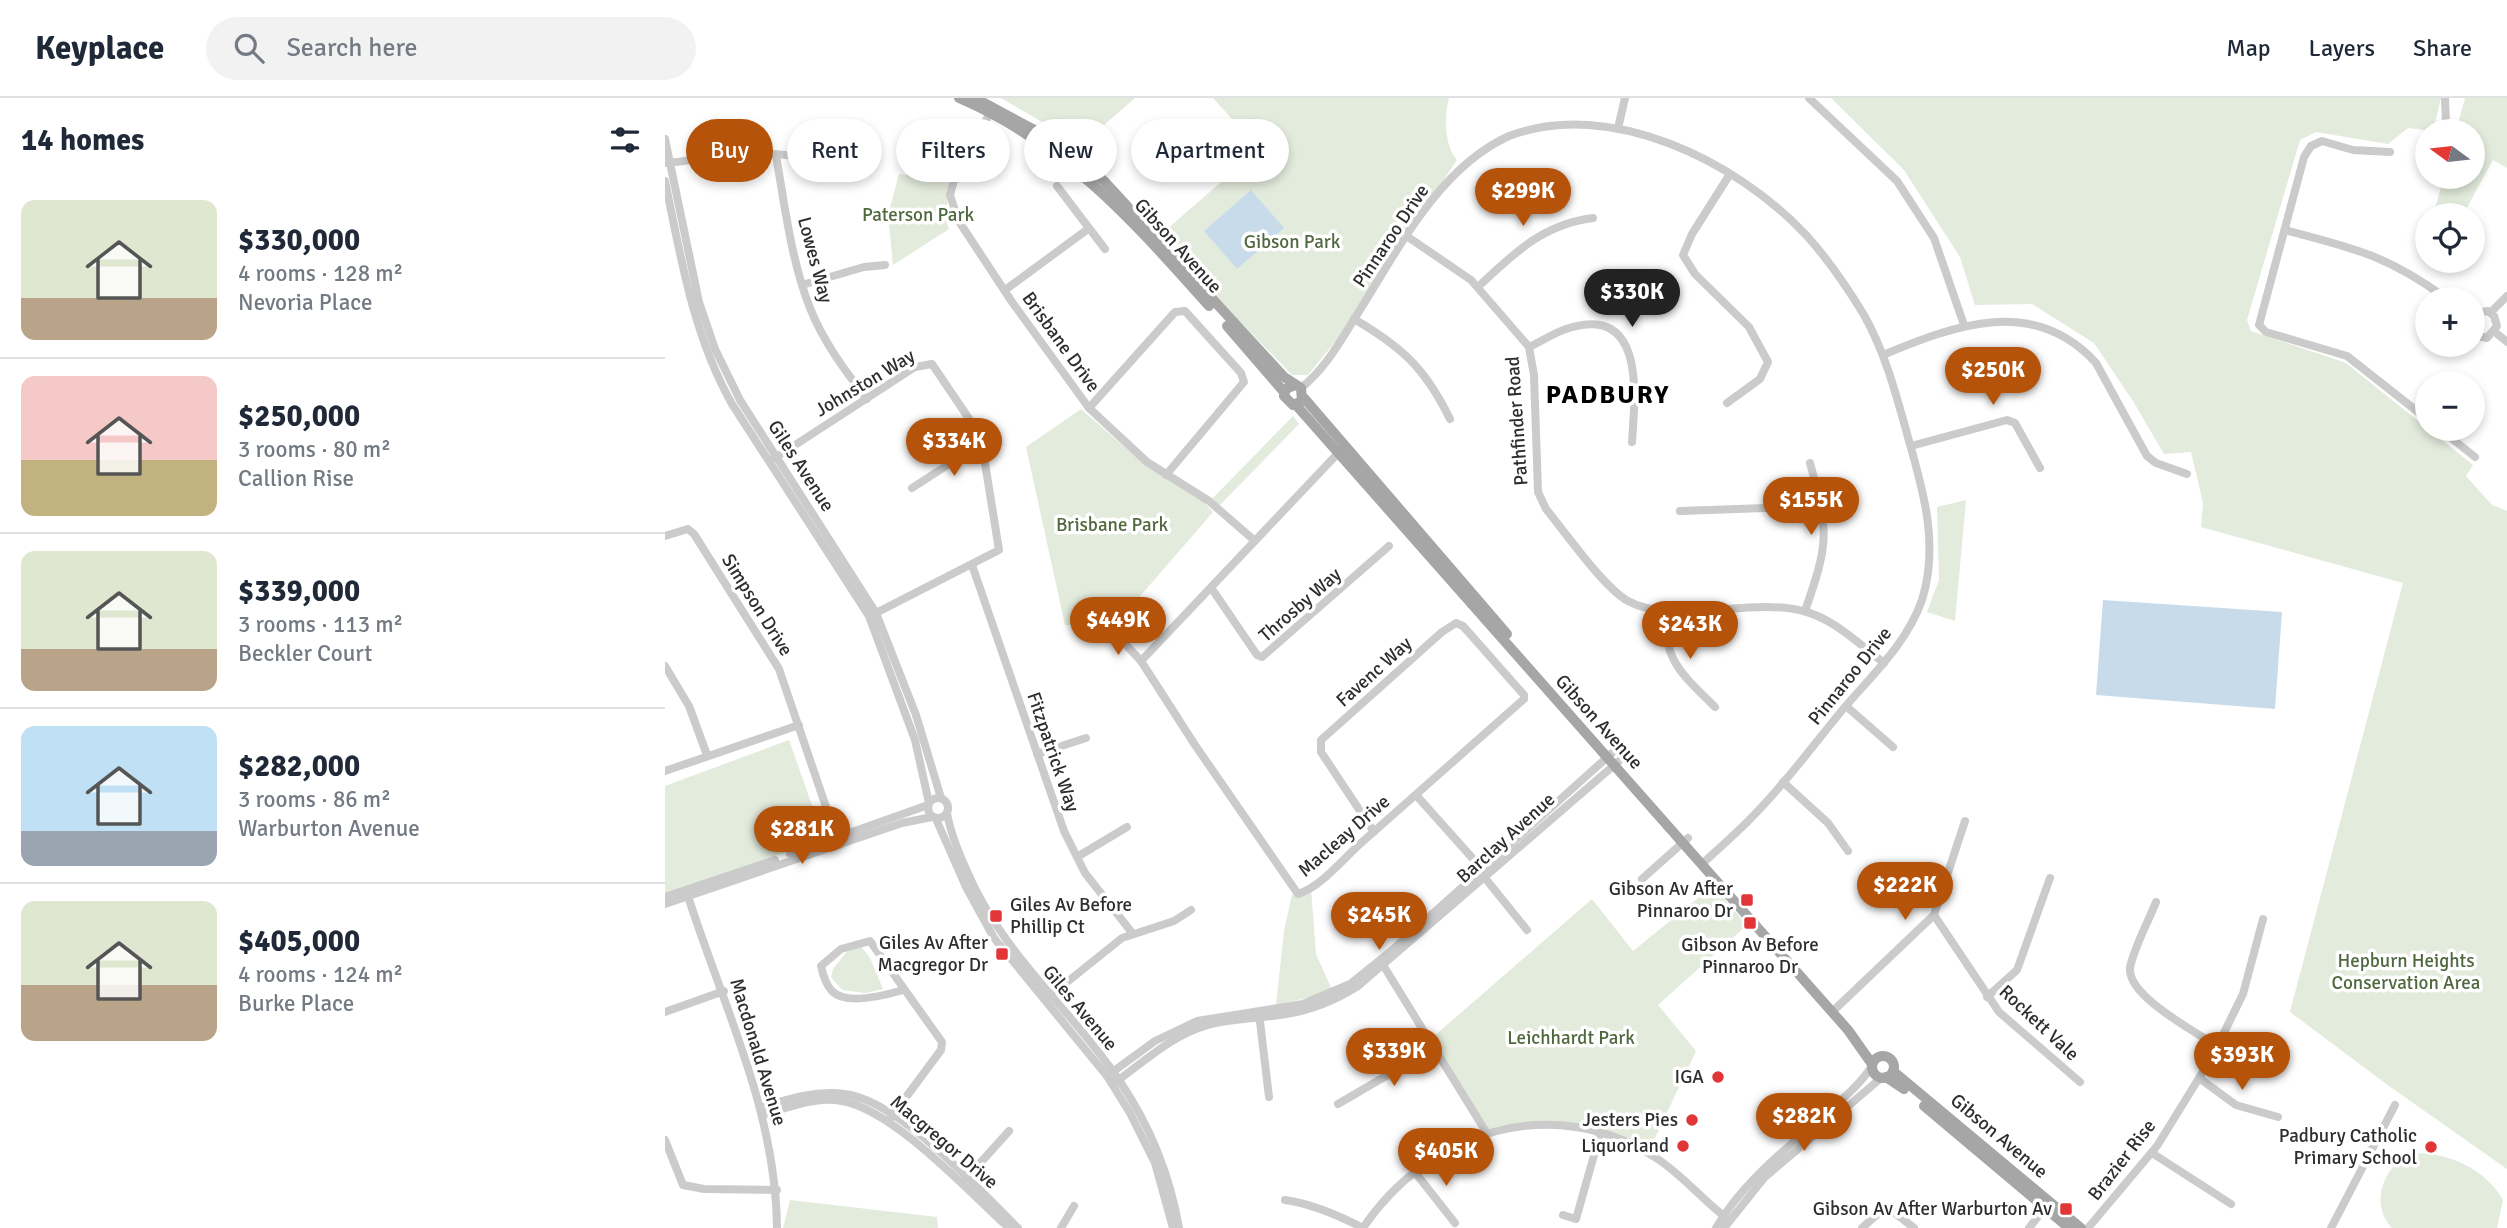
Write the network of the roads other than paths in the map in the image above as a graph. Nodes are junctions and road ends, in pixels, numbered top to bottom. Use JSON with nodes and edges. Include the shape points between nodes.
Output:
{"nodes":[{"id":1,"x":959,"y":98,"type":"edge"},
{"id":2,"x":975,"y":98,"type":"edge"},
{"id":3,"x":1625,"y":98,"type":"edge"},
{"id":4,"x":1809,"y":98,"type":"edge"},
{"id":5,"x":2445,"y":98,"type":"edge"},
{"id":6,"x":991,"y":110,"type":"junction"},
{"id":7,"x":2446,"y":119,"type":"edge"},
{"id":8,"x":1619,"y":124,"type":"junction"},
{"id":9,"x":665,"y":139,"type":"edge"},
{"id":10,"x":2390,"y":152,"type":"dead end"},
{"id":11,"x":776,"y":156,"type":"junction"},
{"id":12,"x":787,"y":157,"type":"edge"},
{"id":13,"x":667,"y":163,"type":"edge"},
{"id":14,"x":1730,"y":174,"type":"junction"},
{"id":15,"x":665,"y":181,"type":"edge"},
{"id":16,"x":1057,"y":186,"type":"dead end"},
{"id":17,"x":1593,"y":218,"type":"dead end"},
{"id":18,"x":1088,"y":229,"type":"junction"},
{"id":19,"x":2285,"y":230,"type":"junction"},
{"id":20,"x":1408,"y":237,"type":"junction"},
{"id":21,"x":1105,"y":249,"type":"dead end"},
{"id":22,"x":885,"y":265,"type":"dead end"},
{"id":23,"x":802,"y":285,"type":"junction"},
{"id":24,"x":1478,"y":287,"type":"junction"},
{"id":25,"x":2431,"y":287,"type":"edge"},
{"id":26,"x":1005,"y":290,"type":"junction"},
{"id":27,"x":2507,"y":296,"type":"edge"},
{"id":28,"x":2485,"y":310,"type":"edge"},
{"id":29,"x":2491,"y":312,"type":"junction"},
{"id":30,"x":1354,"y":319,"type":"junction"},
{"id":31,"x":1964,"y":325,"type":"junction"},
{"id":32,"x":2495,"y":332,"type":"junction"},
{"id":33,"x":2485,"y":337,"type":"edge"},
{"id":34,"x":2507,"y":342,"type":"edge"},
{"id":35,"x":1529,"y":347,"type":"junction"},
{"id":36,"x":1883,"y":355,"type":"junction"},
{"id":37,"x":1285,"y":393,"type":"junction"},
{"id":38,"x":1299,"y":394,"type":"junction"},
{"id":39,"x":867,"y":399,"type":"junction"},
{"id":40,"x":1727,"y":403,"type":"dead end"},
{"id":41,"x":1089,"y":408,"type":"junction"},
{"id":42,"x":2415,"y":410,"type":"edge"},
{"id":43,"x":1450,"y":419,"type":"dead end"},
{"id":44,"x":2455,"y":441,"type":"edge"},
{"id":45,"x":1632,"y":442,"type":"dead end"},
{"id":46,"x":980,"y":444,"type":"junction"},
{"id":47,"x":1911,"y":446,"type":"junction"},
{"id":48,"x":1341,"y":450,"type":"junction"},
{"id":49,"x":2475,"y":457,"type":"dead end"},
{"id":50,"x":773,"y":459,"type":"junction"},
{"id":51,"x":1810,"y":463,"type":"dead end"},
{"id":52,"x":2040,"y":468,"type":"dead end"},
{"id":53,"x":2187,"y":474,"type":"dead end"},
{"id":54,"x":1166,"y":475,"type":"junction"},
{"id":55,"x":912,"y":488,"type":"dead end"},
{"id":56,"x":1822,"y":506,"type":"junction"},
{"id":57,"x":1681,"y":512,"type":"dead end"},
{"id":58,"x":665,"y":536,"type":"edge"},
{"id":59,"x":1255,"y":541,"type":"junction"},
{"id":60,"x":1389,"y":546,"type":"dead end"},
{"id":61,"x":972,"y":565,"type":"junction"},
{"id":62,"x":1212,"y":589,"type":"junction"},
{"id":63,"x":1667,"y":611,"type":"junction"},
{"id":64,"x":1805,"y":611,"type":"junction"},
{"id":65,"x":872,"y":614,"type":"junction"},
{"id":66,"x":1115,"y":633,"type":"dead end"},
{"id":67,"x":1141,"y":661,"type":"junction"},
{"id":68,"x":1884,"y":663,"type":"junction"},
{"id":69,"x":665,"y":666,"type":"edge"},
{"id":70,"x":1524,"y":695,"type":"joint"},
{"id":71,"x":1846,"y":706,"type":"junction"},
{"id":72,"x":1715,"y":707,"type":"dead end"},
{"id":73,"x":799,"y":725,"type":"junction"},
{"id":74,"x":1086,"y":738,"type":"dead end"},
{"id":75,"x":1893,"y":747,"type":"dead end"},
{"id":76,"x":1037,"y":754,"type":"junction"},
{"id":77,"x":706,"y":755,"type":"junction"},
{"id":78,"x":1614,"y":760,"type":"junction"},
{"id":79,"x":665,"y":771,"type":"edge"},
{"id":80,"x":1783,"y":782,"type":"junction"},
{"id":81,"x":1416,"y":795,"type":"junction"},
{"id":82,"x":941,"y":798,"type":"junction"},
{"id":83,"x":928,"y":804,"type":"junction"},
{"id":84,"x":947,"y":813,"type":"junction"},
{"id":85,"x":934,"y":818,"type":"junction"},
{"id":86,"x":1965,"y":821,"type":"dead end"},
{"id":87,"x":1127,"y":827,"type":"dead end"},
{"id":88,"x":1374,"y":832,"type":"junction"},
{"id":89,"x":838,"y":841,"type":"junction"},
{"id":90,"x":1685,"y":841,"type":"junction"},
{"id":91,"x":1848,"y":851,"type":"dead end"},
{"id":92,"x":1077,"y":857,"type":"junction"},
{"id":93,"x":1704,"y":862,"type":"junction"},
{"id":94,"x":1484,"y":874,"type":"junction"},
{"id":95,"x":2050,"y":878,"type":"dead end"},
{"id":96,"x":1642,"y":879,"type":"dead end"},
{"id":97,"x":687,"y":893,"type":"junction"},
{"id":98,"x":665,"y":897,"type":"edge"},
{"id":99,"x":2156,"y":902,"type":"dead end"},
{"id":100,"x":665,"y":904,"type":"edge"},
{"id":101,"x":1191,"y":910,"type":"dead end"},
{"id":102,"x":1934,"y":915,"type":"junction"},
{"id":103,"x":2263,"y":919,"type":"dead end"},
{"id":104,"x":1527,"y":930,"type":"dead end"},
{"id":105,"x":1133,"y":934,"type":"junction"},
{"id":106,"x":1382,"y":964,"type":"junction"},
{"id":107,"x":903,"y":990,"type":"junction"},
{"id":108,"x":724,"y":991,"type":"junction"},
{"id":109,"x":1987,"y":997,"type":"junction"},
{"id":110,"x":1047,"y":998,"type":"junction"},
{"id":111,"x":1834,"y":1009,"type":"junction"},
{"id":112,"x":665,"y":1012,"type":"edge"},
{"id":113,"x":1260,"y":1014,"type":"junction"},
{"id":114,"x":2217,"y":1046,"type":"junction"},
{"id":115,"x":1434,"y":1048,"type":"junction"},
{"id":116,"x":1874,"y":1062,"type":"junction"},
{"id":117,"x":1110,"y":1074,"type":"junction"},
{"id":118,"x":1887,"y":1075,"type":"junction"},
{"id":119,"x":2199,"y":1078,"type":"junction"},
{"id":120,"x":1116,"y":1082,"type":"junction"},
{"id":121,"x":2080,"y":1082,"type":"dead end"},
{"id":122,"x":1269,"y":1097,"type":"dead end"},
{"id":123,"x":1338,"y":1104,"type":"dead end"},
{"id":124,"x":2395,"y":1105,"type":"dead end"},
{"id":125,"x":761,"y":1112,"type":"junction"},
{"id":126,"x":891,"y":1117,"type":"junction"},
{"id":127,"x":2279,"y":1117,"type":"dead end"},
{"id":128,"x":1009,"y":1131,"type":"dead end"},
{"id":129,"x":1486,"y":1132,"type":"junction"},
{"id":130,"x":1600,"y":1134,"type":"junction"},
{"id":131,"x":665,"y":1140,"type":"edge"},
{"id":132,"x":2152,"y":1153,"type":"junction"},
{"id":133,"x":1414,"y":1171,"type":"junction"},
{"id":134,"x":963,"y":1181,"type":"junction"},
{"id":135,"x":777,"y":1190,"type":"junction"},
{"id":136,"x":1285,"y":1200,"type":"dead end"},
{"id":137,"x":2231,"y":1204,"type":"dead end"},
{"id":138,"x":2047,"y":1205,"type":"junction"},
{"id":139,"x":1075,"y":1206,"type":"dead end"},
{"id":140,"x":1563,"y":1215,"type":"dead end"},
{"id":141,"x":1725,"y":1221,"type":"edge"},
{"id":142,"x":1455,"y":1223,"type":"dead end"},
{"id":143,"x":777,"y":1228,"type":"edge"},
{"id":144,"x":1009,"y":1228,"type":"edge"},
{"id":145,"x":1018,"y":1228,"type":"edge"},
{"id":146,"x":1061,"y":1228,"type":"edge"},
{"id":147,"x":1173,"y":1228,"type":"edge"},
{"id":148,"x":1179,"y":1228,"type":"edge"},
{"id":149,"x":1363,"y":1228,"type":"edge"},
{"id":150,"x":1716,"y":1228,"type":"edge"},
{"id":151,"x":1862,"y":1228,"type":"edge"},
{"id":152,"x":1914,"y":1228,"type":"edge"},
{"id":153,"x":2029,"y":1228,"type":"edge"},
{"id":154,"x":2069,"y":1228,"type":"edge"},
{"id":155,"x":2081,"y":1228,"type":"edge"},
{"id":156,"x":2088,"y":1228,"type":"edge"},
{"id":157,"x":2331,"y":1228,"type":"edge"}],
"edges":[{"from":1,"to":6,"type":"main road","name":"Gibson Avenue"},
{"from":2,"to":6,"type":"main road","name":"Gibson Avenue"},
{"from":3,"to":8,"type":"street"},
{"from":4,"to":31,"type":"street","via":[[1897,181],[1934,237]]},
{"from":5,"to":7,"type":"street"},
{"from":6,"to":26,"type":"street","name":"Brisbane Drive","via":[[950,195],[958,220]]},
{"from":6,"to":37,"type":"main road","name":"Gibson Avenue","via":[[1051,149],[1111,199]]},
{"from":6,"to":38,"type":"main road","name":"Gibson Avenue","via":[[1075,156],[1104,181]]},
{"from":8,"to":14,"type":"street","name":"Pinnaroo Drive","via":[[1657,136]]},
{"from":8,"to":20,"type":"street","name":"Pinnaroo Drive","via":[[1558,122],[1494,143],[1451,176]]},
{"from":9,"to":13,"type":"street","name":"Giles Avenue"},
{"from":10,"to":19,"type":"street","via":[[2353,150],[2322,141],[2311,146]]},
{"from":11,"to":12,"type":"street"},
{"from":11,"to":13,"type":"street","via":[[729,155]]},
{"from":11,"to":23,"type":"street","name":"Lowes Way"},
{"from":13,"to":50,"type":"street","name":"Giles Avenue","via":[[711,339],[729,382]]},
{"from":14,"to":36,"type":"street","name":"Pinnaroo Drive","via":[[1806,235],[1848,290]]},
{"from":14,"to":40,"type":"street","via":[[1683,255],[1695,274],[1749,327],[1768,362],[1760,379]]},
{"from":15,"to":50,"type":"street","name":"Giles Avenue","via":[[691,306],[706,351],[724,389]]},
{"from":16,"to":18,"type":"street"},
{"from":17,"to":24,"type":"street","via":[[1559,225],[1523,244]]},
{"from":18,"to":21,"type":"street"},
{"from":18,"to":26,"type":"street"},
{"from":19,"to":25,"type":"street","via":[[2387,260]]},
{"from":19,"to":42,"type":"street","via":[[2259,325],[2266,332],[2347,356]]},
{"from":20,"to":24,"type":"street","name":"Pathfinder Road"},
{"from":20,"to":30,"type":"street","name":"Pinnaroo Drive"},
{"from":22,"to":23,"type":"street"},
{"from":23,"to":39,"type":"street","name":"Lowes Way","via":[[818,328]]},
{"from":24,"to":35,"type":"street","name":"Pathfinder Road"},
{"from":26,"to":41,"type":"street","name":"Brisbane Drive"},
{"from":27,"to":29,"type":"street"},
{"from":28,"to":29,"type":"street"},
{"from":29,"to":32,"type":"street"},
{"from":30,"to":38,"type":"street","name":"Pinnaroo Drive","via":[[1331,357]]},
{"from":30,"to":43,"type":"street","via":[[1403,351]]},
{"from":31,"to":36,"type":"street"},
{"from":31,"to":53,"type":"street","via":[[2030,323],[2075,344],[2096,363],[2147,456]]},
{"from":32,"to":33,"type":"street"},
{"from":32,"to":34,"type":"street"},
{"from":35,"to":45,"type":"street","via":[[1568,328],[1587,325],[1601,326],[1622,339],[1634,363]]},
{"from":35,"to":63,"type":"street","name":"Pathfinder Road","via":[[1534,375],[1535,469],[1546,509],[1624,600]]},
{"from":36,"to":47,"type":"street","name":"Pinnaroo Drive"},
{"from":37,"to":38,"type":"main road"},
{"from":37,"to":38,"type":"main road","name":"Gibson Avenue","via":[[1287,402]]},
{"from":38,"to":48,"type":"main road","name":"Gibson Avenue"},
{"from":39,"to":46,"type":"street","name":"Johnston Way","via":[[915,367],[929,363],[976,429]]},
{"from":39,"to":50,"type":"street","name":"Johnston Way"},
{"from":41,"to":54,"type":"street","name":"Brisbane Drive"},
{"from":41,"to":54,"type":"street","via":[[1175,312],[1185,311],[1241,373],[1244,383]]},
{"from":44,"to":49,"type":"street"},
{"from":46,"to":55,"type":"street"},
{"from":46,"to":61,"type":"street","name":"Johnston Way","via":[[999,550]]},
{"from":47,"to":52,"type":"street","via":[[2007,420],[2015,423]]},
{"from":47,"to":68,"type":"street","name":"Pinnaroo Drive","via":[[1929,518],[1930,566],[1910,626]]},
{"from":48,"to":59,"type":"street"},
{"from":48,"to":78,"type":"main road","name":"Gibson Avenue"},
{"from":50,"to":65,"type":"street","name":"Giles Avenue"},
{"from":51,"to":56,"type":"street"},
{"from":54,"to":59,"type":"street","name":"Brisbane Drive","via":[[1209,501]]},
{"from":56,"to":57,"type":"street"},
{"from":56,"to":64,"type":"street","via":[[1824,551]]},
{"from":58,"to":73,"type":"street","name":"Simpson Drive","via":[[688,529],[694,534],[772,654]]},
{"from":59,"to":62,"type":"street"},
{"from":60,"to":62,"type":"street","name":"Throsby Way","via":[[1262,657]]},
{"from":61,"to":65,"type":"street","name":"Johnston Way"},
{"from":61,"to":76,"type":"street","name":"Fitzpatrick Way"},
{"from":62,"to":67,"type":"street"},
{"from":63,"to":64,"type":"street","name":"Pathfinder Road","via":[[1766,607]]},
{"from":63,"to":72,"type":"street","via":[[1664,635],[1678,670]]},
{"from":64,"to":68,"type":"street","name":"Pathfinder Road"},
{"from":65,"to":82,"type":"street","name":"Giles Avenue","via":[[916,715]]},
{"from":65,"to":83,"type":"street","name":"Giles Avenue","via":[[915,740]]},
{"from":66,"to":67,"type":"street","name":"Macleay Drive"},
{"from":67,"to":88,"type":"street","name":"Macleay Drive","via":[[1298,894]]},
{"from":68,"to":71,"type":"street","name":"Pinnaroo Drive"},
{"from":69,"to":77,"type":"street","via":[[689,706]]},
{"from":70,"to":81,"type":"street","name":"Macleay Drive"},
{"from":70,"to":88,"type":"street","name":"Favenc Way","via":[[1463,625],[1456,623],[1321,740],[1321,752]]},
{"from":71,"to":75,"type":"street"},
{"from":71,"to":80,"type":"street","name":"Pinnaroo Drive"},
{"from":73,"to":77,"type":"street"},
{"from":73,"to":89,"type":"street","name":"Simpson Drive"},
{"from":74,"to":76,"type":"street"},
{"from":76,"to":92,"type":"street","name":"Fitzpatrick Way"},
{"from":77,"to":79,"type":"street"},
{"from":78,"to":90,"type":"main road","name":"Gibson Avenue"},
{"from":78,"to":94,"type":"street","name":"Barclay Avenue"},
{"from":80,"to":91,"type":"street","via":[[1828,823]]},
{"from":80,"to":93,"type":"street","name":"Pinnaroo Drive"},
{"from":81,"to":88,"type":"street","name":"Macleay Drive"},
{"from":81,"to":94,"type":"street"},
{"from":82,"to":83,"type":"street"},
{"from":82,"to":84,"type":"street","name":"Giles Avenue","via":[[947,803]]},
{"from":83,"to":85,"type":"street","name":"Giles Avenue"},
{"from":83,"to":89,"type":"street"},
{"from":84,"to":85,"type":"street"},
{"from":84,"to":110,"type":"street","name":"Giles Avenue","via":[[985,908]]},
{"from":85,"to":89,"type":"street","via":[[909,820]]},
{"from":85,"to":110,"type":"street","name":"Giles Avenue","via":[[985,924]]},
{"from":86,"to":102,"type":"street"},
{"from":87,"to":92,"type":"street"},
{"from":89,"to":97,"type":"street"},
{"from":90,"to":93,"type":"main road","name":"Gibson Avenue"},
{"from":90,"to":96,"type":"street"},
{"from":92,"to":105,"type":"street","name":"Fitzpatrick Way"},
{"from":93,"to":111,"type":"main road","name":"Gibson Avenue"},
{"from":94,"to":104,"type":"street"},
{"from":94,"to":106,"type":"street","name":"Barclay Avenue"},
{"from":95,"to":109,"type":"street","via":[[2017,970]]},
{"from":97,"to":98,"type":"street"},
{"from":97,"to":100,"type":"street"},
{"from":97,"to":108,"type":"street","name":"Macdonald Avenue"},
{"from":99,"to":114,"type":"street","via":[[2130,969],[2134,984],[2149,1001]]},
{"from":101,"to":105,"type":"street","via":[[1174,921]]},
{"from":102,"to":109,"type":"street","name":"Rockett Vale"},
{"from":102,"to":111,"type":"street"},
{"from":103,"to":114,"type":"street","name":"Brazier Rise","via":[[2243,994]]},
{"from":105,"to":110,"type":"street","via":[[1108,947]]},
{"from":106,"to":113,"type":"street","name":"Barclay Avenue","via":[[1331,1002],[1304,1011]]},
{"from":106,"to":115,"type":"street"},
{"from":107,"to":107,"type":"street","via":[[839,996],[831,990],[821,966],[841,949],[870,941]]},
{"from":107,"to":126,"type":"street","via":[[942,1042],[941,1050]]},
{"from":108,"to":112,"type":"street"},
{"from":108,"to":125,"type":"street","name":"Macdonald Avenue"},
{"from":109,"to":121,"type":"street","name":"Rockett Vale","via":[[1999,1013]]},
{"from":110,"to":117,"type":"street","name":"Giles Avenue"},
{"from":111,"to":116,"type":"main road","name":"Gibson Avenue"},
{"from":113,"to":117,"type":"street","name":"Barclay Avenue","via":[[1197,1021],[1156,1041]]},
{"from":113,"to":120,"type":"street","name":"Barclay Avenue","via":[[1184,1034]]},
{"from":113,"to":122,"type":"street"},
{"from":114,"to":119,"type":"street","name":"Brazier Rise"},
{"from":115,"to":123,"type":"street"},
{"from":115,"to":129,"type":"street"},
{"from":116,"to":118,"type":"main road","via":[[1875,1075]]},
{"from":116,"to":118,"type":"main road","via":[[1889,1058]]},
{"from":116,"to":141,"type":"street","via":[[1856,1087],[1763,1170]]},
{"from":117,"to":120,"type":"street","name":"Giles Avenue"},
{"from":118,"to":138,"type":"main road","name":"Gibson Avenue"},
{"from":118,"to":141,"type":"street","via":[[1764,1178]]},
{"from":119,"to":127,"type":"street","via":[[2236,1105]]},
{"from":119,"to":132,"type":"street","name":"Brazier Rise"},
{"from":120,"to":147,"type":"street","name":"Giles Avenue","via":[[1155,1163]]},
{"from":120,"to":148,"type":"street","name":"Giles Avenue","via":[[1157,1151]]},
{"from":124,"to":157,"type":"street"},
{"from":125,"to":126,"type":"street","name":"Macgregor Drive","via":[[833,1100]]},
{"from":125,"to":135,"type":"street","name":"Macdonald Avenue"},
{"from":126,"to":134,"type":"street","name":"Macgregor Drive"},
{"from":128,"to":134,"type":"street"},
{"from":129,"to":130,"type":"street","via":[[1545,1125]]},
{"from":129,"to":133,"type":"street","via":[[1443,1151]]},
{"from":130,"to":140,"type":"street","via":[[1576,1219]]},
{"from":130,"to":141,"type":"street","via":[[1621,1139],[1656,1158]]},
{"from":131,"to":135,"type":"street","via":[[683,1185]]},
{"from":132,"to":137,"type":"street"},
{"from":132,"to":156,"type":"street","name":"Brazier Rise"},
{"from":133,"to":142,"type":"street"},
{"from":133,"to":149,"type":"street","via":[[1377,1206]]},
{"from":134,"to":144,"type":"street","name":"Macgregor Drive"},
{"from":134,"to":145,"type":"street","name":"Macgregor Drive"},
{"from":135,"to":143,"type":"street","name":"Macdonald Avenue"},
{"from":136,"to":149,"type":"street","via":[[1314,1206]]},
{"from":138,"to":153,"type":"street"},
{"from":138,"to":154,"type":"main road","name":"Gibson Avenue"},
{"from":138,"to":155,"type":"main road","name":"Gibson Avenue"},
{"from":139,"to":146,"type":"street"},
{"from":141,"to":150,"type":"street"},
{"from":151,"to":152,"type":"street","via":[[1882,1210],[1891,1209]]}]}
